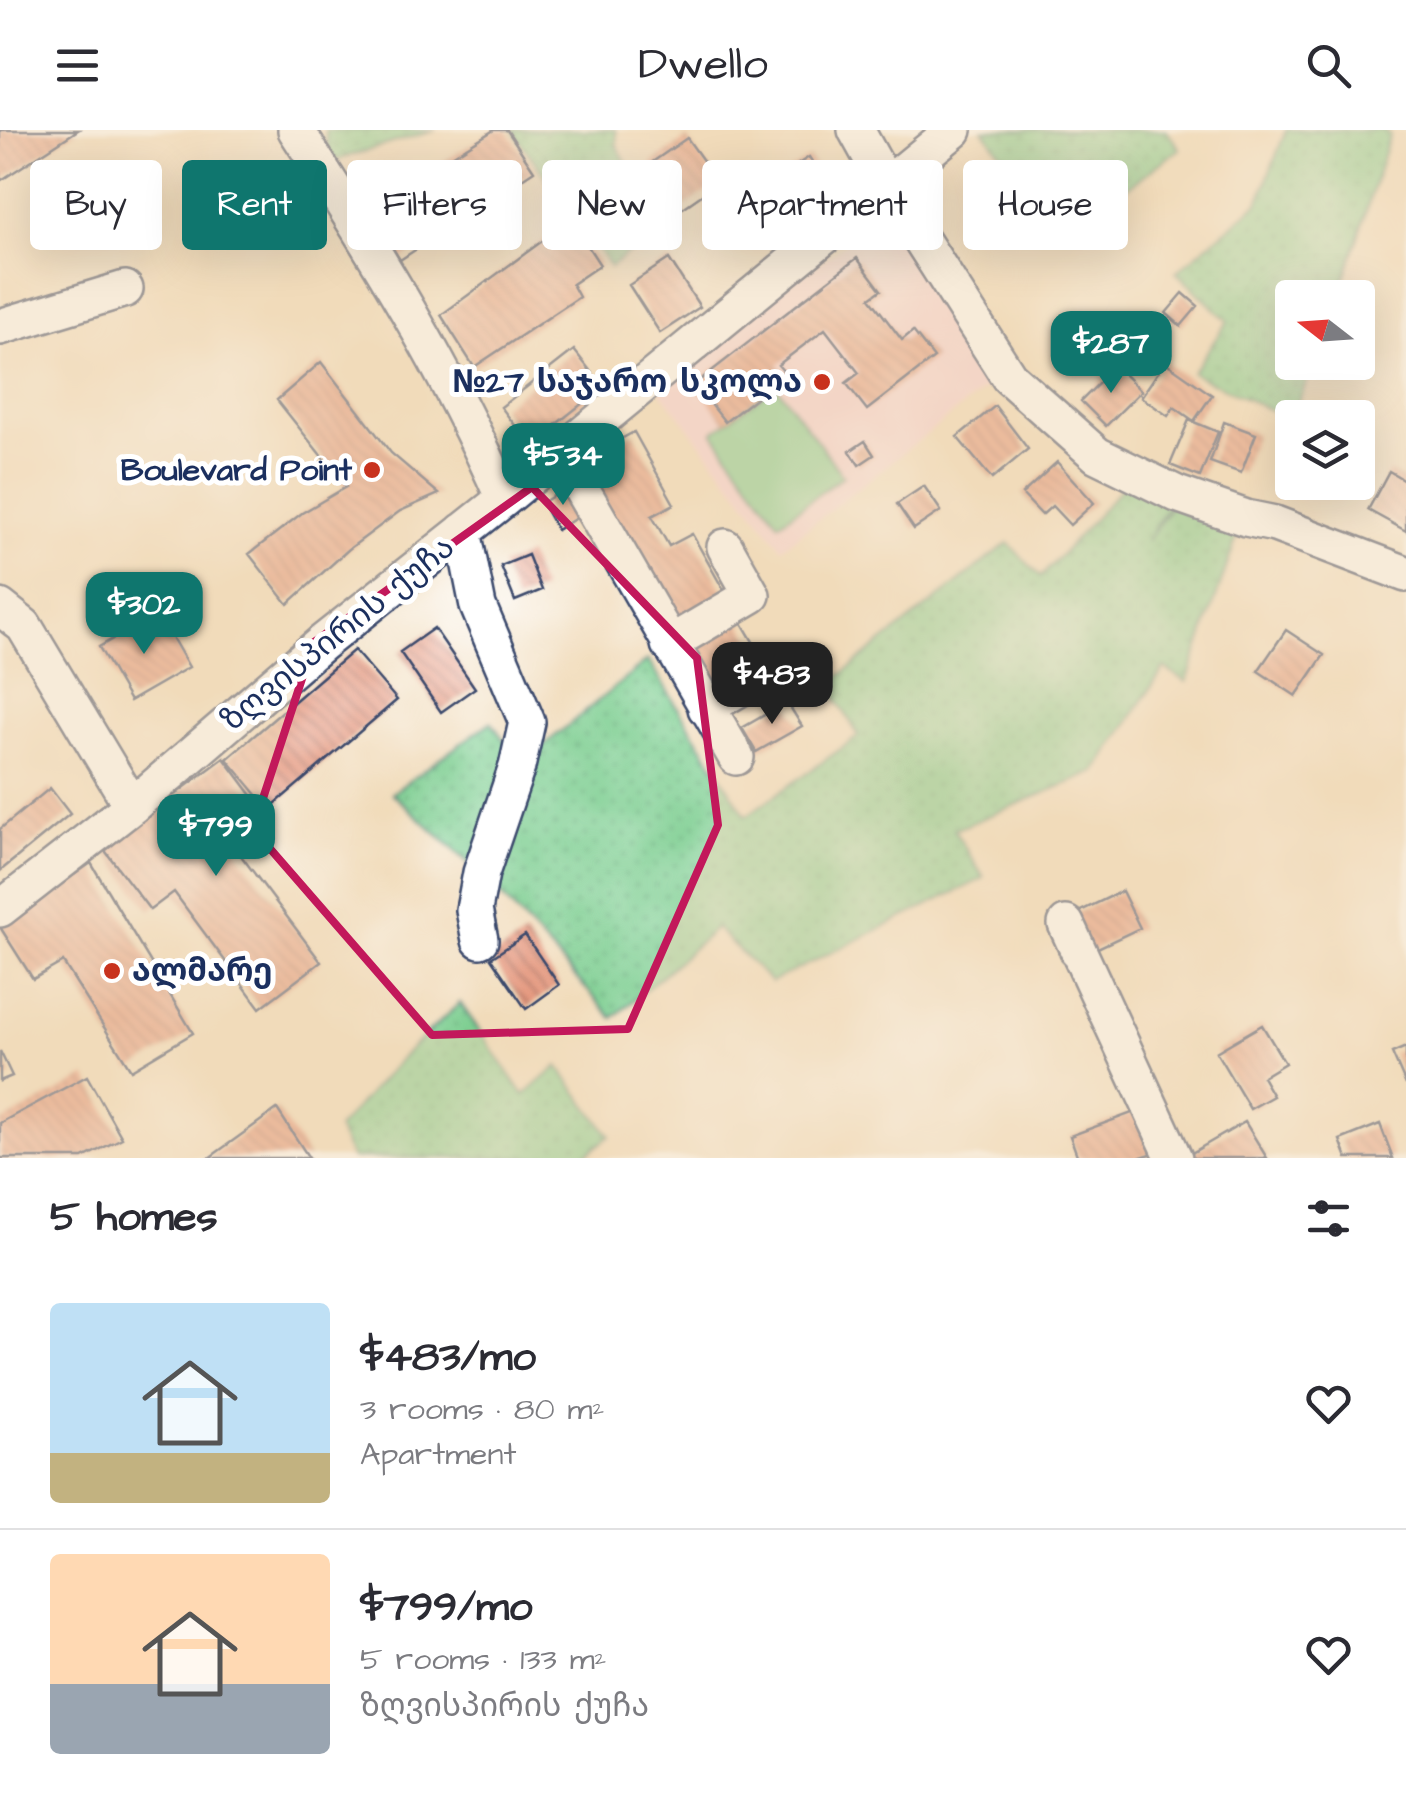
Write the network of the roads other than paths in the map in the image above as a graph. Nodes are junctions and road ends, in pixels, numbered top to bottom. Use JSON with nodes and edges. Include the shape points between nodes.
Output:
{"nodes":[{"id":1,"x":296,"y":130,"type":"edge"},
{"id":2,"x":856,"y":130,"type":"edge"},
{"id":3,"x":954,"y":130,"type":"edge"},
{"id":4,"x":873,"y":160,"type":"edge"},
{"id":5,"x":918,"y":160,"type":"edge"},
{"id":6,"x":808,"y":250,"type":"edge"},
{"id":7,"x":928,"y":250,"type":"edge"},
{"id":8,"x":124,"y":288,"type":"dead end"},
{"id":9,"x":0,"y":327,"type":"edge"},
{"id":10,"x":560,"y":452,"type":"junction"},
{"id":11,"x":504,"y":499,"type":"junction"},
{"id":12,"x":463,"y":530,"type":"junction"},
{"id":13,"x":726,"y":547,"type":"dead end"},
{"id":14,"x":1406,"y":574,"type":"edge"},
{"id":15,"x":0,"y":608,"type":"edge"},
{"id":16,"x":668,"y":644,"type":"junction"},
{"id":17,"x":779,"y":665,"type":"dead end"},
{"id":18,"x":706,"y":708,"type":"junction"},
{"id":19,"x":736,"y":756,"type":"dead end"},
{"id":20,"x":132,"y":806,"type":"junction"},
{"id":21,"x":0,"y":909,"type":"edge"},
{"id":22,"x":1066,"y":924,"type":"dead end"},
{"id":23,"x":480,"y":940,"type":"dead end"},
{"id":24,"x":1174,"y":1158,"type":"edge"}],
"edges":[{"from":1,"to":11,"type":"street","via":[[377,254],[470,422]]},
{"from":2,"to":4,"type":"street"},
{"from":3,"to":5,"type":"street","name":"ზღვისპირის ქუჩა"},
{"from":6,"to":10,"type":"street","name":"ზღვისპირის ქუჩა"},
{"from":7,"to":14,"type":"street","via":[[1009,377],[1098,455],[1177,494]]},
{"from":8,"to":9,"type":"street"},
{"from":10,"to":11,"type":"street","name":"ზღვისპირის ქუჩა"},
{"from":10,"to":16,"type":"street"},
{"from":11,"to":12,"type":"street","name":"ზღვისპირის ქუჩა"},
{"from":12,"to":20,"type":"street","name":"ზღვისპირის ქუჩა"},
{"from":12,"to":23,"type":"street","via":[[478,606],[528,722],[481,873],[474,910]]},
{"from":13,"to":16,"type":"street","via":[[752,595]]},
{"from":15,"to":20,"type":"street","via":[[24,626]]},
{"from":16,"to":18,"type":"street"},
{"from":17,"to":18,"type":"street"},
{"from":18,"to":19,"type":"street"},
{"from":20,"to":21,"type":"street","name":"ზღვისპირის ქუჩა"},
{"from":22,"to":24,"type":"street"}]}
